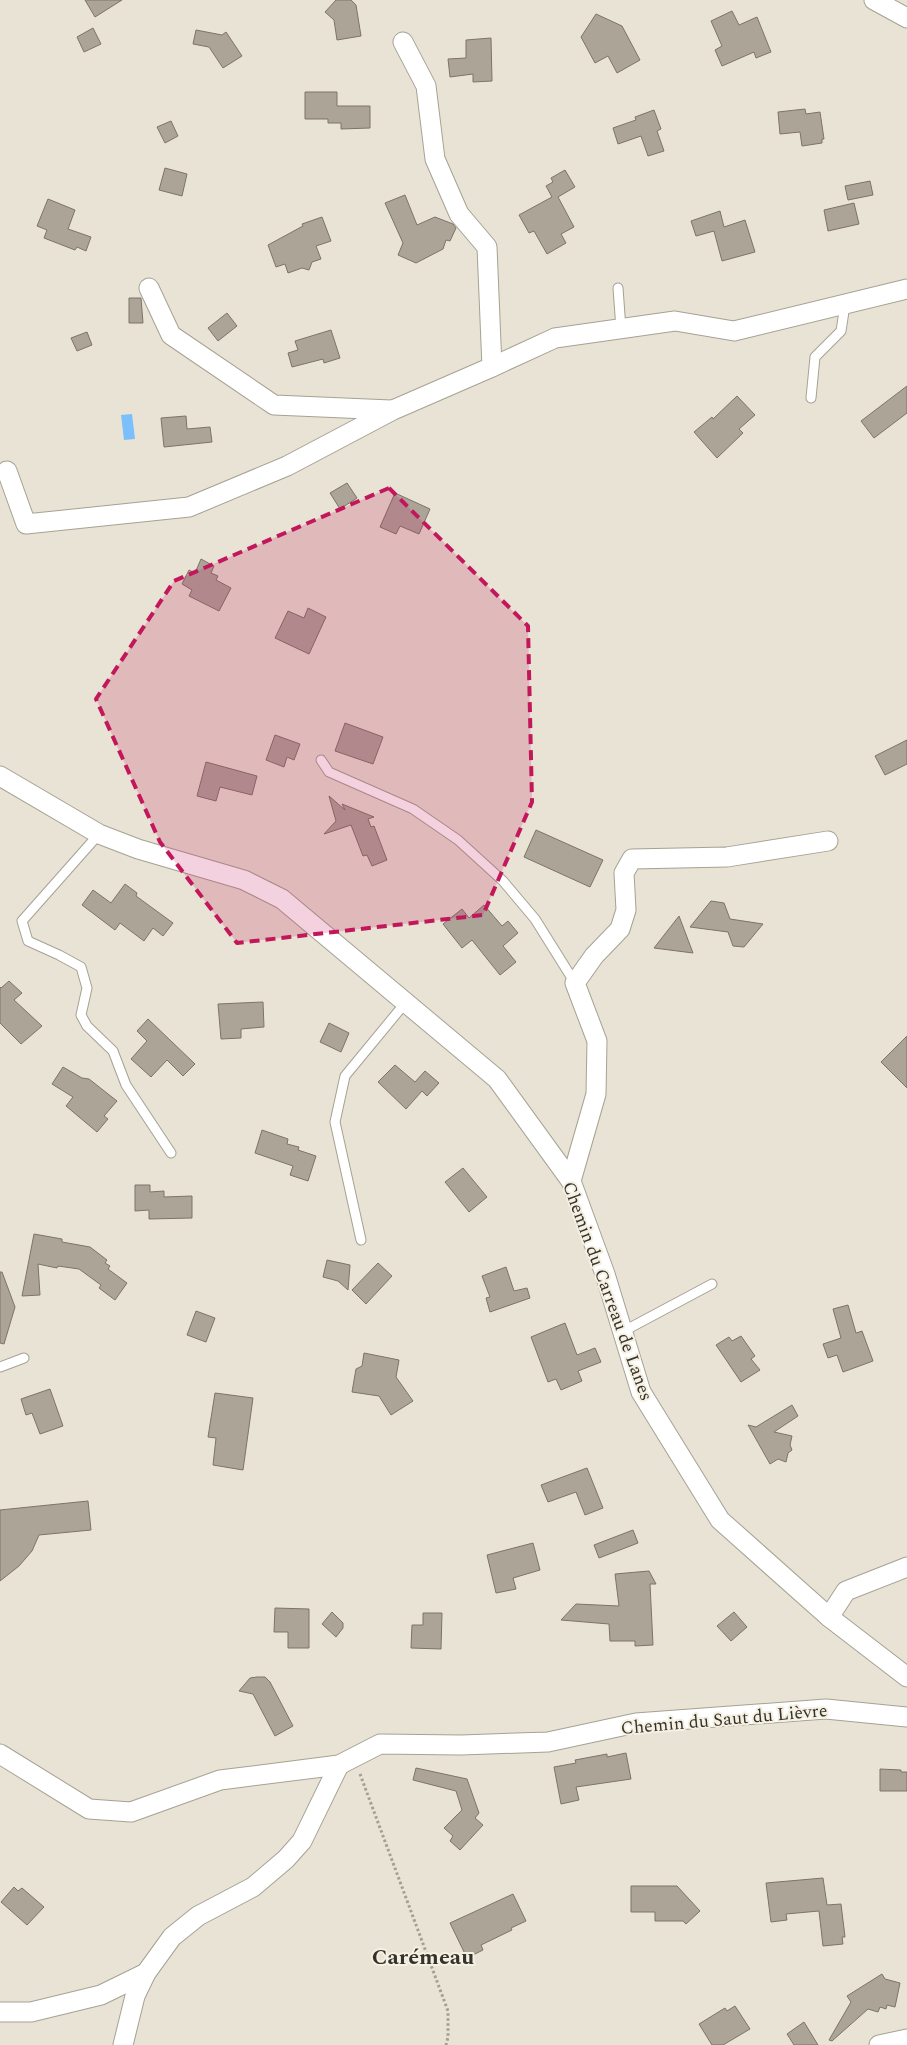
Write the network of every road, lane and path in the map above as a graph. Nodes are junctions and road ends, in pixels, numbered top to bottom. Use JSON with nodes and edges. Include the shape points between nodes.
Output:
{"nodes":[{"id":1,"x":874,"y":0,"type":"edge"},
{"id":2,"x":907,"y":18,"type":"edge"},
{"id":3,"x":404,"y":42,"type":"dead end"},
{"id":4,"x":149,"y":288,"type":"dead end"},
{"id":5,"x":618,"y":288,"type":"dead end"},
{"id":6,"x":907,"y":289,"type":"edge"},
{"id":7,"x":845,"y":305,"type":"junction"},
{"id":8,"x":621,"y":329,"type":"junction"},
{"id":9,"x":492,"y":367,"type":"junction"},
{"id":10,"x":811,"y":398,"type":"dead end"},
{"id":11,"x":393,"y":410,"type":"junction"},
{"id":12,"x":7,"y":471,"type":"dead end"},
{"id":13,"x":321,"y":760,"type":"dead end"},
{"id":14,"x":0,"y":776,"type":"edge"},
{"id":15,"x":99,"y":834,"type":"junction"},
{"id":16,"x":828,"y":841,"type":"dead end"},
{"id":17,"x":575,"y":983,"type":"junction"},
{"id":18,"x":406,"y":1002,"type":"junction"},
{"id":19,"x":171,"y":1152,"type":"dead end"},
{"id":20,"x":572,"y":1181,"type":"junction"},
{"id":21,"x":361,"y":1240,"type":"dead end"},
{"id":22,"x":712,"y":1284,"type":"dead end"},
{"id":23,"x":622,"y":1332,"type":"junction"},
{"id":24,"x":24,"y":1358,"type":"dead end"},
{"id":25,"x":0,"y":1366,"type":"edge"},
{"id":26,"x":907,"y":1567,"type":"edge"},
{"id":27,"x":829,"y":1617,"type":"junction"},
{"id":28,"x":907,"y":1677,"type":"edge"},
{"id":29,"x":907,"y":1717,"type":"edge"},
{"id":30,"x":0,"y":1754,"type":"edge"},
{"id":31,"x":347,"y":1761,"type":"junction"},
{"id":32,"x":146,"y":1973,"type":"junction"},
{"id":33,"x":0,"y":2012,"type":"edge"},
{"id":34,"x":907,"y":2039,"type":"edge"},
{"id":35,"x":123,"y":2045,"type":"edge"},
{"id":36,"x":446,"y":2045,"type":"edge"},
{"id":37,"x":879,"y":2045,"type":"edge"}],
"edges":[{"from":1,"to":2,"type":"street"},
{"from":3,"to":9,"type":"street","via":[[426,86],[435,159],[459,214],[488,247]]},
{"from":4,"to":11,"type":"street","via":[[171,335],[274,405]]},
{"from":5,"to":8,"type":"lane"},
{"from":6,"to":7,"type":"street"},
{"from":7,"to":8,"type":"street","via":[[734,331],[674,321]]},
{"from":7,"to":10,"type":"lane","via":[[841,332],[815,357]]},
{"from":8,"to":9,"type":"street","via":[[555,338]]},
{"from":9,"to":11,"type":"street"},
{"from":11,"to":12,"type":"street","via":[[287,466],[189,507],[26,524]]},
{"from":13,"to":17,"type":"lane","via":[[329,772],[413,808],[458,840],[503,881],[535,919]]},
{"from":14,"to":15,"type":"street","name":"Chemin du Carreau de Lanes"},
{"from":15,"to":18,"type":"street","name":"Chemin du Carreau de Lanes","via":[[138,850],[244,880],[282,899]]},
{"from":15,"to":19,"type":"lane","via":[[22,921],[28,941],[81,967],[87,988],[81,1015],[87,1026],[112,1051],[126,1086]]},
{"from":16,"to":17,"type":"street","via":[[727,857],[632,859],[624,873],[626,910],[620,930],[594,956]]},
{"from":17,"to":20,"type":"street","via":[[597,1041],[596,1094]]},
{"from":18,"to":20,"type":"street","name":"Chemin du Carreau de Lanes","via":[[497,1080]]},
{"from":18,"to":21,"type":"lane","via":[[345,1076],[335,1122]]},
{"from":20,"to":23,"type":"street","name":"Chemin du Carreau de Lanes"},
{"from":22,"to":23,"type":"lane"},
{"from":23,"to":27,"type":"street","name":"Chemin du Carreau de Lanes","via":[[641,1392],[720,1520]]},
{"from":24,"to":25,"type":"lane"},
{"from":26,"to":27,"type":"street","via":[[846,1591]]},
{"from":27,"to":28,"type":"street","name":"Chemin du Carreau de Lanes"},
{"from":29,"to":31,"type":"street","name":"Chemin du Saut du Lièvre","via":[[826,1709],[636,1722],[548,1742],[380,1744]]},
{"from":30,"to":31,"type":"street","name":"Chemin du Saut du Lièvre","via":[[89,1810],[131,1812],[220,1780]]},
{"from":31,"to":32,"type":"street","via":[[302,1841],[286,1859],[253,1887],[198,1916],[172,1937]]},
{"from":31,"to":36,"type":"path","via":[[448,2011]]},
{"from":32,"to":33,"type":"street","via":[[101,1995],[31,2012]]},
{"from":32,"to":35,"type":"street","via":[[135,1996]]},
{"from":34,"to":37,"type":"street"}]}
